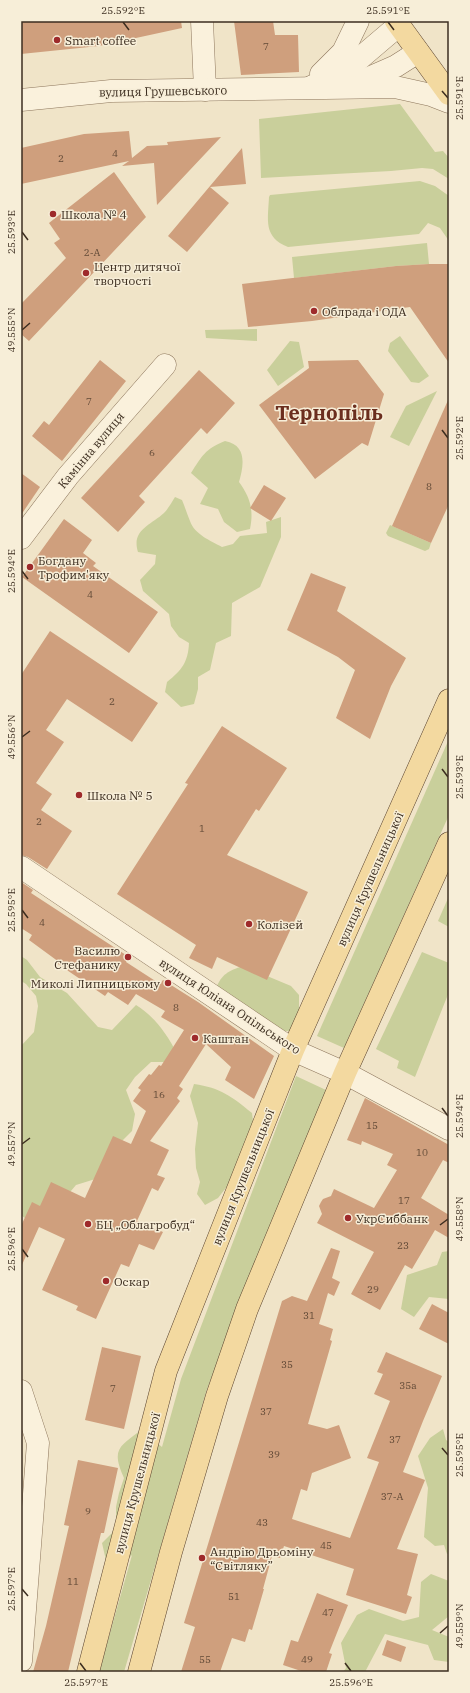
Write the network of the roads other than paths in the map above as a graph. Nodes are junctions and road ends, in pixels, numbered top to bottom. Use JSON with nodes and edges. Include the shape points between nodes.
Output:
{"nodes":[{"id":1,"x":202,"y":21,"type":"edge"},
{"id":2,"x":358,"y":21,"type":"edge"},
{"id":3,"x":398,"y":23,"type":"edge"},
{"id":4,"x":418,"y":52,"type":"junction"},
{"id":5,"x":343,"y":89,"type":"junction"},
{"id":6,"x":205,"y":90,"type":"junction"},
{"id":7,"x":305,"y":90,"type":"junction"},
{"id":8,"x":449,"y":94,"type":"edge"},
{"id":9,"x":21,"y":100,"type":"edge"},
{"id":10,"x":449,"y":102,"type":"edge"},
{"id":11,"x":165,"y":365,"type":"dead end"},
{"id":12,"x":21,"y":538,"type":"edge"},
{"id":13,"x":449,"y":700,"type":"edge"},
{"id":14,"x":449,"y":844,"type":"edge"},
{"id":15,"x":21,"y":868,"type":"edge"},
{"id":16,"x":293,"y":1050,"type":"junction"},
{"id":17,"x":345,"y":1073,"type":"junction"},
{"id":18,"x":449,"y":1129,"type":"edge"},
{"id":19,"x":21,"y":1391,"type":"edge"},
{"id":20,"x":21,"y":1661,"type":"edge"},
{"id":21,"x":88,"y":1672,"type":"edge"},
{"id":22,"x":139,"y":1672,"type":"edge"}],
"edges":[{"from":1,"to":6,"type":"street"},
{"from":2,"to":7,"type":"street","via":[[343,52]]},
{"from":3,"to":4,"type":"main road"},
{"from":3,"to":7,"type":"street","name":"вулиця Грушевського","via":[[352,65]]},
{"from":4,"to":5,"type":"street","name":"вулиця Грушевського","via":[[396,66]]},
{"from":4,"to":8,"type":"main road"},
{"from":5,"to":7,"type":"street","name":"вулиця Грушевського"},
{"from":5,"to":10,"type":"street","name":"вулиця Грушевського","via":[[394,87],[431,95]]},
{"from":6,"to":7,"type":"street","name":"вулиця Грушевського"},
{"from":6,"to":9,"type":"street","name":"вулиця Грушевського","via":[[94,92]]},
{"from":11,"to":12,"type":"street","name":"Камінна вулиця","via":[[68,476]]},
{"from":13,"to":16,"type":"main road","name":"вулиця Крушельницької"},
{"from":14,"to":17,"type":"main road"},
{"from":15,"to":16,"type":"street","name":"вулиця Юліана Опільського"},
{"from":16,"to":17,"type":"street","name":"вулиця Юліана Опільського"},
{"from":16,"to":21,"type":"main road","name":"вулиця Крушельницької","via":[[166,1372]]},
{"from":17,"to":18,"type":"street","name":"вулиця Юліана Опільського"},
{"from":17,"to":22,"type":"main road","via":[[231,1353],[171,1552]]},
{"from":19,"to":20,"type":"street","via":[[38,1442]]}]}
